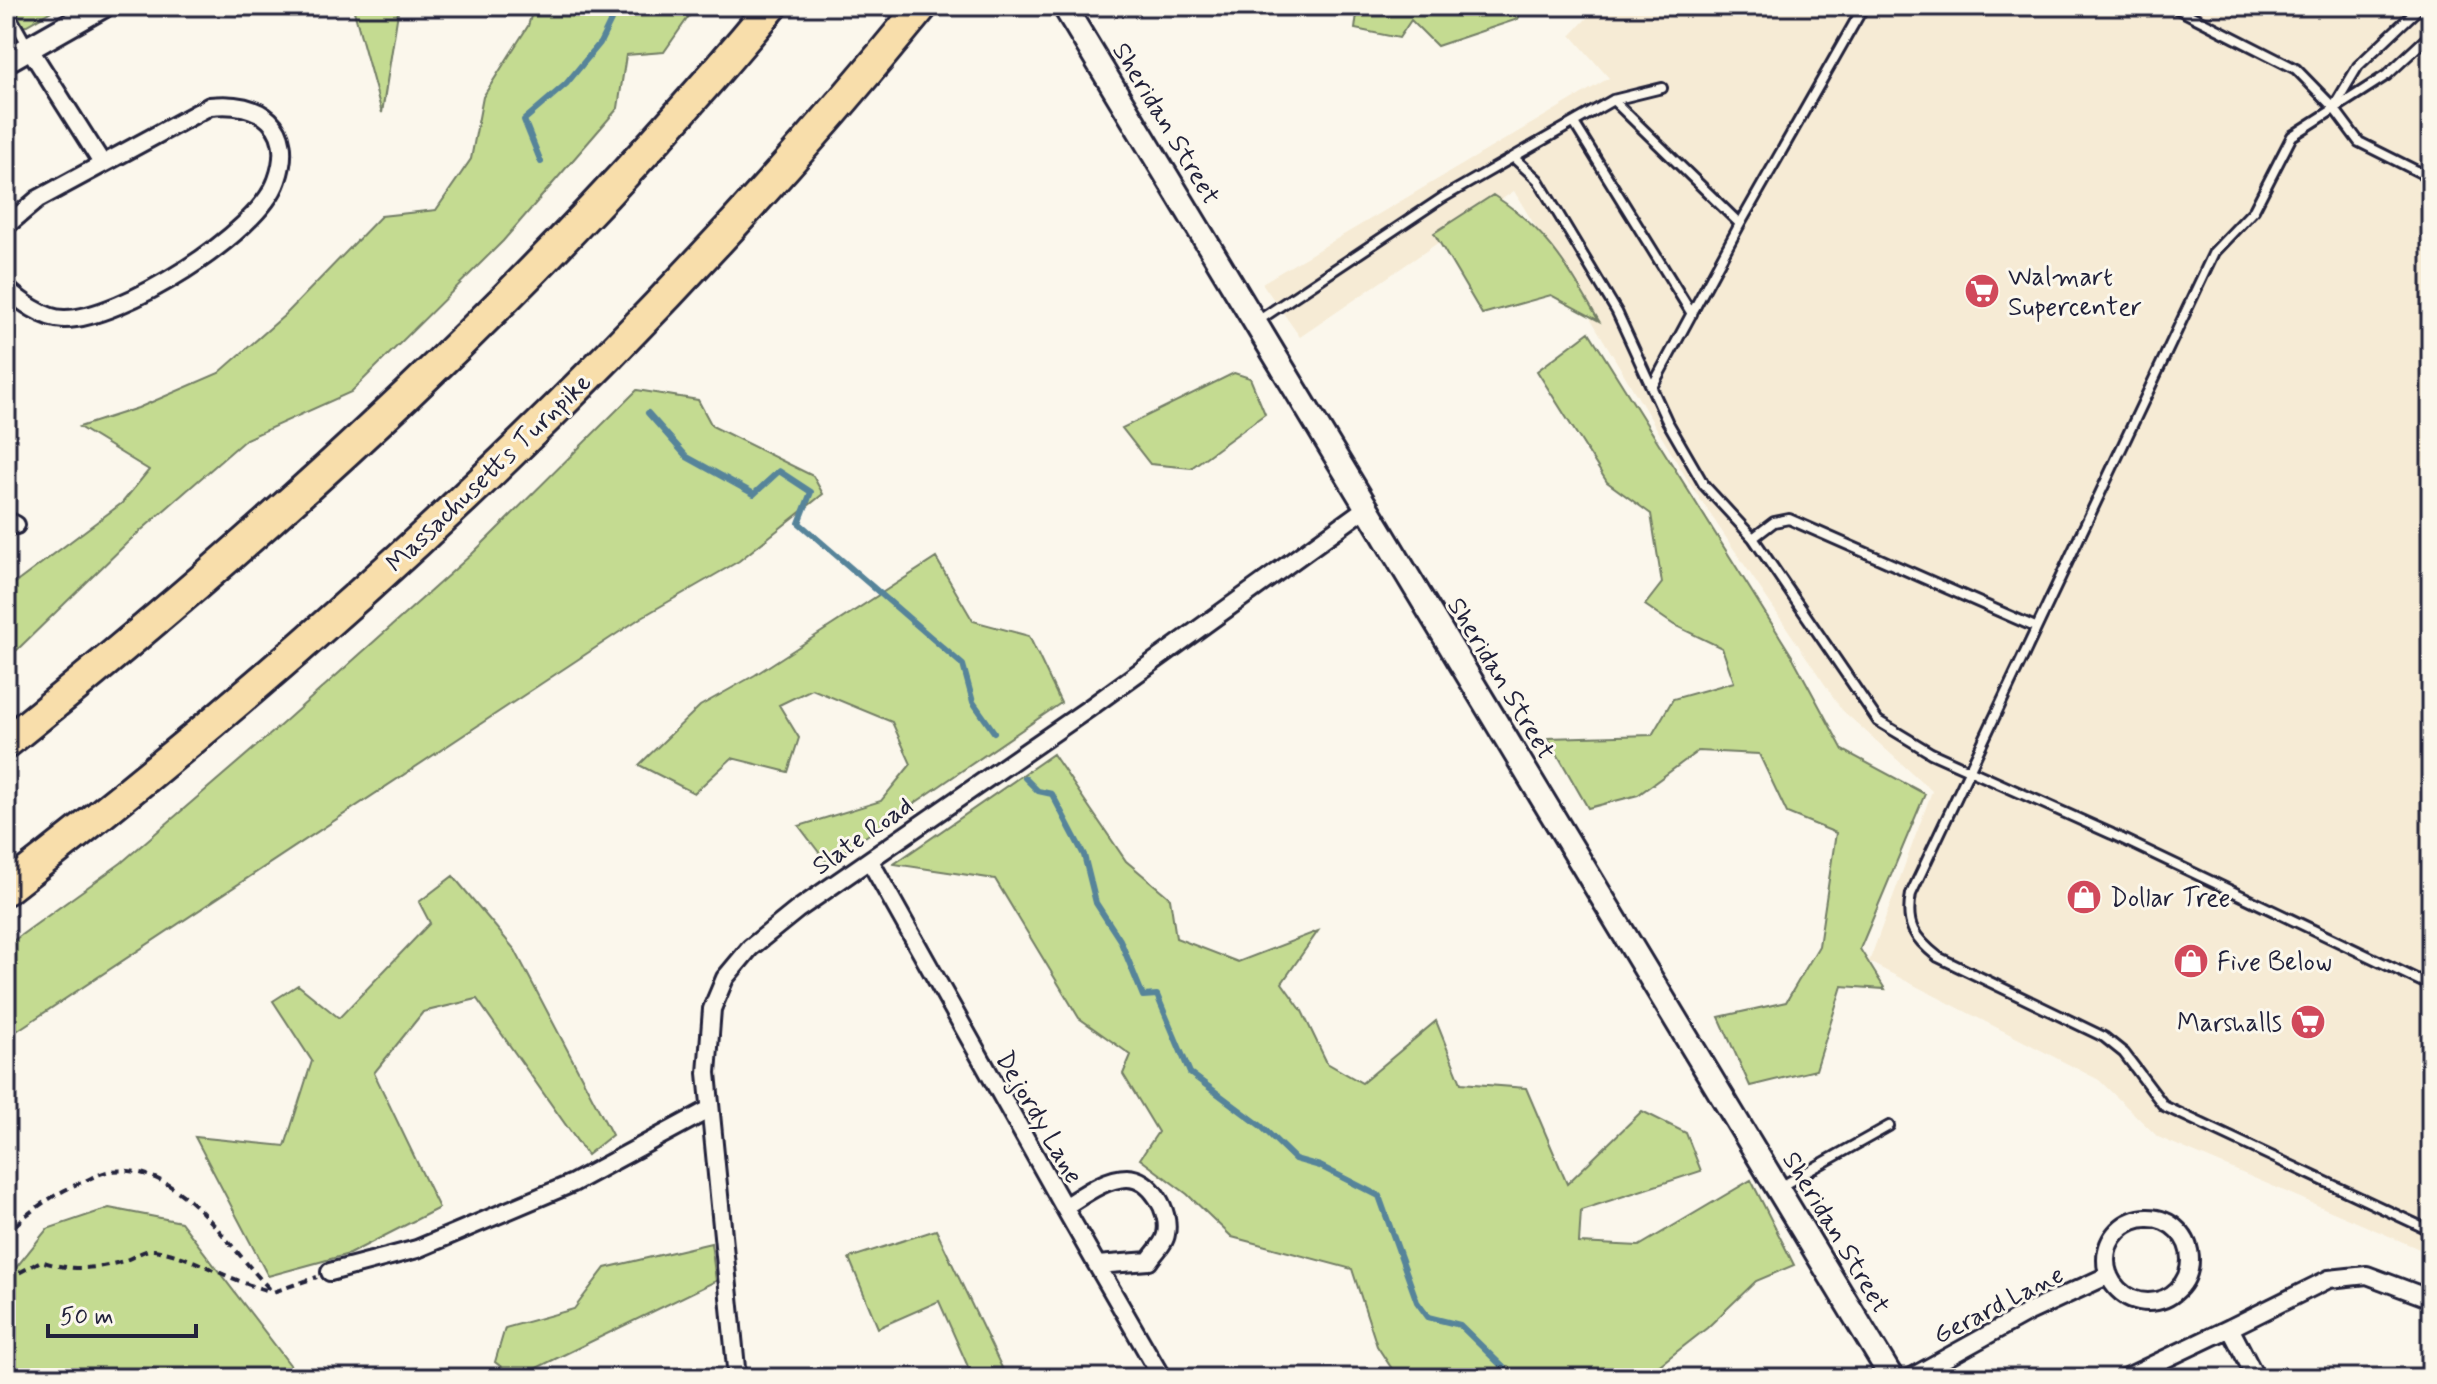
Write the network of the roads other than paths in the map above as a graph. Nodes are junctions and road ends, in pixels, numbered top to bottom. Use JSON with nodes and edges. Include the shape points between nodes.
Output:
{"nodes":[{"id":1,"x":103,"y":6,"type":"edge"},
{"id":2,"x":772,"y":6,"type":"edge"},
{"id":3,"x":922,"y":6,"type":"edge"},
{"id":4,"x":1064,"y":6,"type":"edge"},
{"id":5,"x":1864,"y":6,"type":"edge"},
{"id":6,"x":2172,"y":6,"type":"edge"},
{"id":7,"x":2421,"y":6,"type":"edge"},
{"id":8,"x":6,"y":7,"type":"edge"},
{"id":9,"x":2431,"y":34,"type":"edge"},
{"id":10,"x":29,"y":48,"type":"junction"},
{"id":11,"x":6,"y":61,"type":"edge"},
{"id":12,"x":1662,"y":88,"type":"dead end"},
{"id":13,"x":1613,"y":100,"type":"junction"},
{"id":14,"x":2333,"y":107,"type":"junction"},
{"id":15,"x":1574,"y":123,"type":"junction"},
{"id":16,"x":1514,"y":158,"type":"junction"},
{"id":17,"x":102,"y":163,"type":"junction"},
{"id":18,"x":2431,"y":178,"type":"edge"},
{"id":19,"x":1740,"y":224,"type":"junction"},
{"id":20,"x":6,"y":226,"type":"edge"},
{"id":21,"x":6,"y":288,"type":"edge"},
{"id":22,"x":1692,"y":314,"type":"junction"},
{"id":23,"x":1253,"y":324,"type":"junction"},
{"id":24,"x":1652,"y":387,"type":"junction"},
{"id":25,"x":1366,"y":508,"type":"junction"},
{"id":26,"x":1753,"y":538,"type":"junction"},
{"id":27,"x":2035,"y":627,"type":"junction"},
{"id":28,"x":6,"y":743,"type":"edge"},
{"id":29,"x":1971,"y":770,"type":"junction"},
{"id":30,"x":870,"y":861,"type":"junction"},
{"id":31,"x":6,"y":889,"type":"edge"},
{"id":32,"x":2431,"y":986,"type":"edge"},
{"id":33,"x":710,"y":1109,"type":"junction"},
{"id":34,"x":1889,"y":1126,"type":"dead end"},
{"id":35,"x":1778,"y":1189,"type":"junction"},
{"id":36,"x":1064,"y":1207,"type":"junction"},
{"id":37,"x":2431,"y":1231,"type":"edge"},
{"id":38,"x":1097,"y":1265,"type":"junction"},
{"id":39,"x":330,"y":1272,"type":"road end"},
{"id":40,"x":2109,"y":1275,"type":"junction"},
{"id":41,"x":2431,"y":1299,"type":"edge"},
{"id":42,"x":2230,"y":1328,"type":"junction"},
{"id":43,"x":737,"y":1378,"type":"edge"},
{"id":44,"x":1162,"y":1378,"type":"edge"},
{"id":45,"x":1892,"y":1378,"type":"edge"},
{"id":46,"x":1910,"y":1378,"type":"edge"},
{"id":47,"x":2125,"y":1378,"type":"edge"},
{"id":48,"x":2256,"y":1378,"type":"edge"}],
"edges":[{"from":1,"to":10,"type":"street"},
{"from":2,"to":28,"type":"highway","via":[[622,176],[373,427],[118,653]]},
{"from":3,"to":31,"type":"highway","name":"Massachusetts Turnpike","via":[[716,243],[488,476],[268,677]]},
{"from":4,"to":23,"type":"street","name":"Sheridan Street"},
{"from":5,"to":19,"type":"lane"},
{"from":6,"to":14,"type":"lane","via":[[2296,69]]},
{"from":7,"to":14,"type":"lane","via":[[2358,66]]},
{"from":8,"to":10,"type":"lane"},
{"from":9,"to":14,"type":"lane","via":[[2387,75]]},
{"from":10,"to":11,"type":"street"},
{"from":10,"to":17,"type":"street"},
{"from":12,"to":13,"type":"lane"},
{"from":13,"to":15,"type":"lane"},
{"from":13,"to":19,"type":"lane"},
{"from":14,"to":18,"type":"lane","via":[[2359,142]]},
{"from":14,"to":27,"type":"lane","via":[[2292,136],[2254,210],[2214,252]]},
{"from":15,"to":16,"type":"lane"},
{"from":15,"to":22,"type":"lane"},
{"from":16,"to":23,"type":"lane","via":[[1442,198]]},
{"from":16,"to":24,"type":"lane","via":[[1538,180],[1560,214],[1617,312]]},
{"from":17,"to":20,"type":"street","via":[[38,199]]},
{"from":17,"to":21,"type":"street","via":[[210,106],[234,103],[257,109],[273,123],[282,151],[277,181],[253,214],[188,269],[138,295],[62,320],[36,310]]},
{"from":19,"to":22,"type":"lane"},
{"from":22,"to":24,"type":"lane"},
{"from":23,"to":25,"type":"street","name":"Sheridan Street"},
{"from":24,"to":26,"type":"lane","via":[[1704,485]]},
{"from":25,"to":30,"type":"street","name":"Slate Road"},
{"from":25,"to":35,"type":"street","name":"Sheridan Street"},
{"from":26,"to":27,"type":"lane","via":[[1774,522],[1789,519]]},
{"from":26,"to":29,"type":"lane","via":[[1878,721],[1901,738]]},
{"from":27,"to":29,"type":"lane"},
{"from":29,"to":32,"type":"lane"},
{"from":29,"to":37,"type":"lane","via":[[1911,894],[1907,916],[1916,940],[1938,957],[2104,1037],[2124,1053],[2164,1106]]},
{"from":30,"to":33,"type":"street","name":"Slate Road","via":[[797,910],[750,948],[725,978],[712,1009]]},
{"from":30,"to":36,"type":"street","name":"Dejordy Lane"},
{"from":33,"to":39,"type":"street","via":[[559,1189],[417,1249]]},
{"from":33,"to":43,"type":"street","name":"Slate Road"},
{"from":34,"to":35,"type":"lane"},
{"from":35,"to":45,"type":"street","name":"Sheridan Street"},
{"from":36,"to":38,"type":"street"},
{"from":36,"to":38,"type":"street","name":"Dejordy Lane","via":[[1110,1181],[1129,1178],[1150,1187],[1165,1212],[1166,1235],[1149,1261]]},
{"from":38,"to":44,"type":"street"},
{"from":40,"to":40,"type":"street","via":[[2125,1295],[2137,1300],[2164,1298],[2189,1269],[2186,1243],[2167,1222],[2139,1218],[2115,1234],[2106,1261]]},
{"from":40,"to":46,"type":"street","name":"Gerard Lane"},
{"from":41,"to":42,"type":"street","via":[[2367,1275],[2329,1279]]},
{"from":42,"to":47,"type":"street"},
{"from":42,"to":48,"type":"street"}]}
